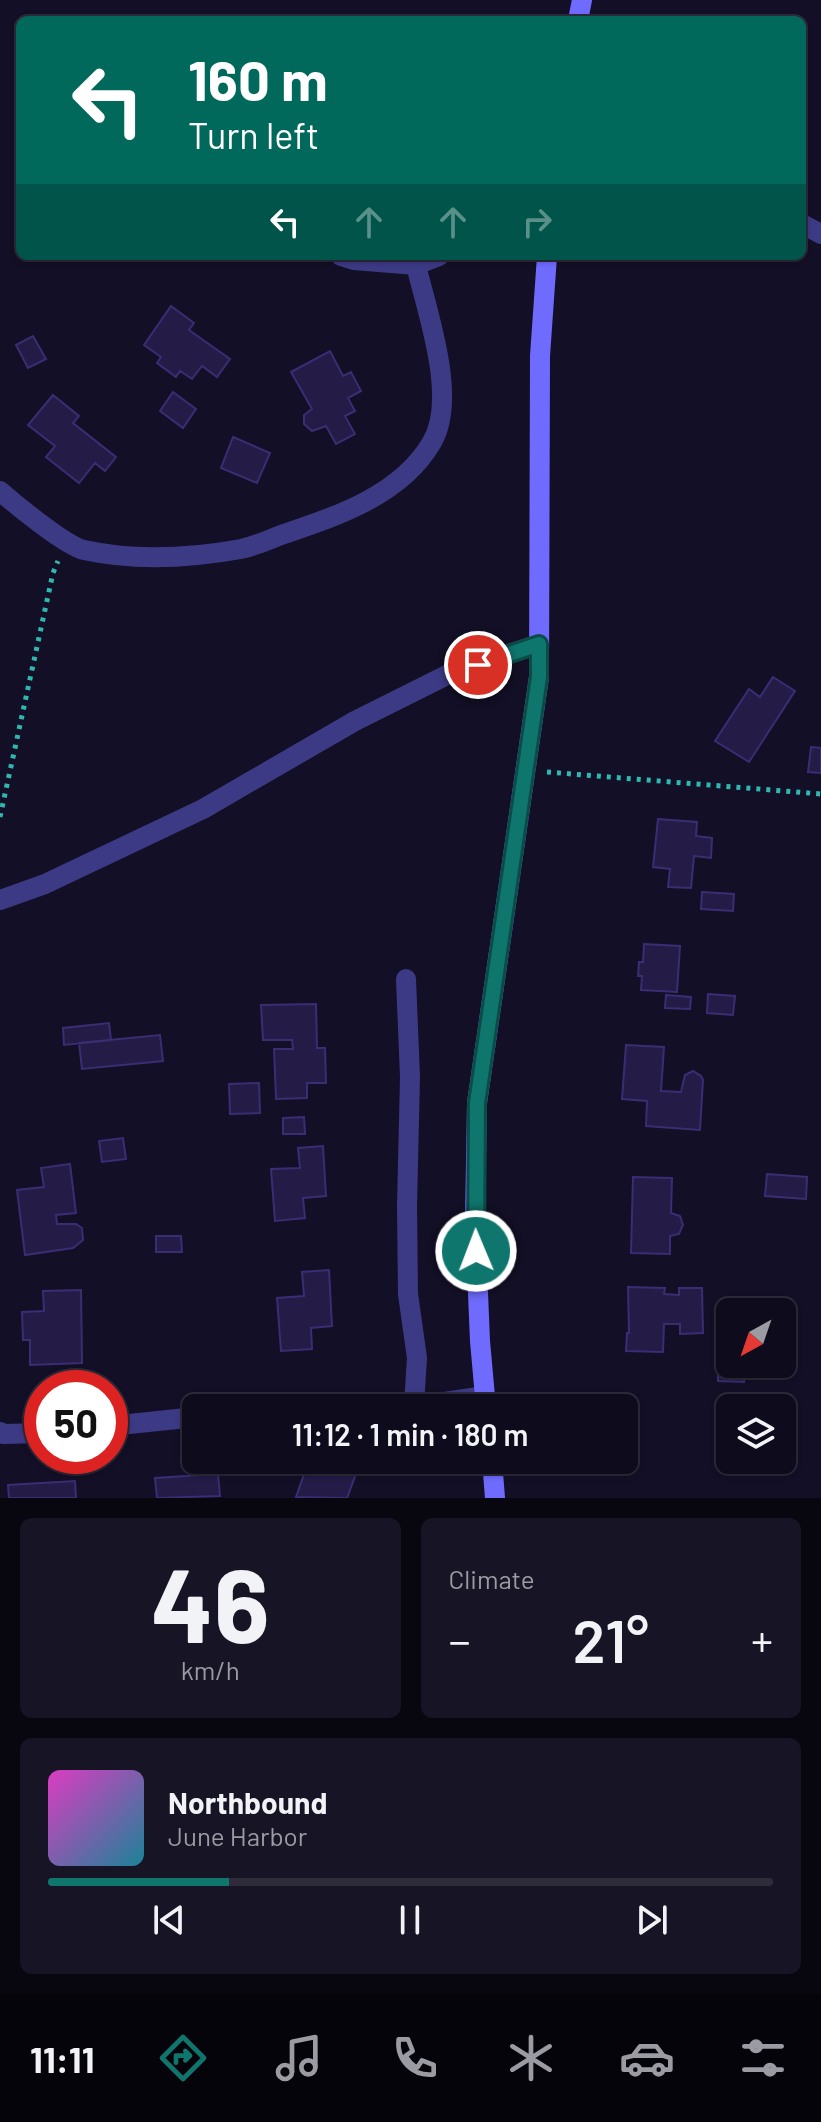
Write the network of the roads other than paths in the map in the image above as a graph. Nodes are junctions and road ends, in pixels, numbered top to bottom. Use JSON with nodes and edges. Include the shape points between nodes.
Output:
{"nodes":[{"id":1,"x":354,"y":260,"type":"edge"},
{"id":2,"x":429,"y":260,"type":"edge"},
{"id":3,"x":547,"y":260,"type":"edge"},
{"id":4,"x":416,"y":265,"type":"junction"},
{"id":5,"x":0,"y":491,"type":"edge"},
{"id":6,"x":539,"y":644,"type":"junction"},
{"id":7,"x":0,"y":900,"type":"edge"},
{"id":8,"x":406,"y":979,"type":"dead end"},
{"id":9,"x":415,"y":1394,"type":"edge"},
{"id":10,"x":485,"y":1394,"type":"edge"},
{"id":11,"x":182,"y":1418,"type":"edge"},
{"id":12,"x":128,"y":1424,"type":"edge"},
{"id":13,"x":0,"y":1432,"type":"edge"},
{"id":14,"x":24,"y":1433,"type":"edge"},
{"id":15,"x":493,"y":1474,"type":"edge"},
{"id":16,"x":495,"y":1498,"type":"edge"}],
"edges":[{"from":1,"to":4,"type":"street"},
{"from":2,"to":4,"type":"street"},
{"from":3,"to":6,"type":"main road","via":[[540,356]]},
{"from":4,"to":5,"type":"street","via":[[443,405],[433,441],[400,481],[345,513],[242,549],[150,558],[81,549]]},
{"from":6,"to":7,"type":"street","via":[[451,673],[355,721],[203,809]]},
{"from":6,"to":10,"type":"main road","via":[[539,677],[477,1103],[476,1236]]},
{"from":8,"to":9,"type":"street","via":[[408,1294],[417,1358]]},
{"from":11,"to":12,"type":"street"},
{"from":13,"to":14,"type":"street"},
{"from":15,"to":16,"type":"main road"}]}
